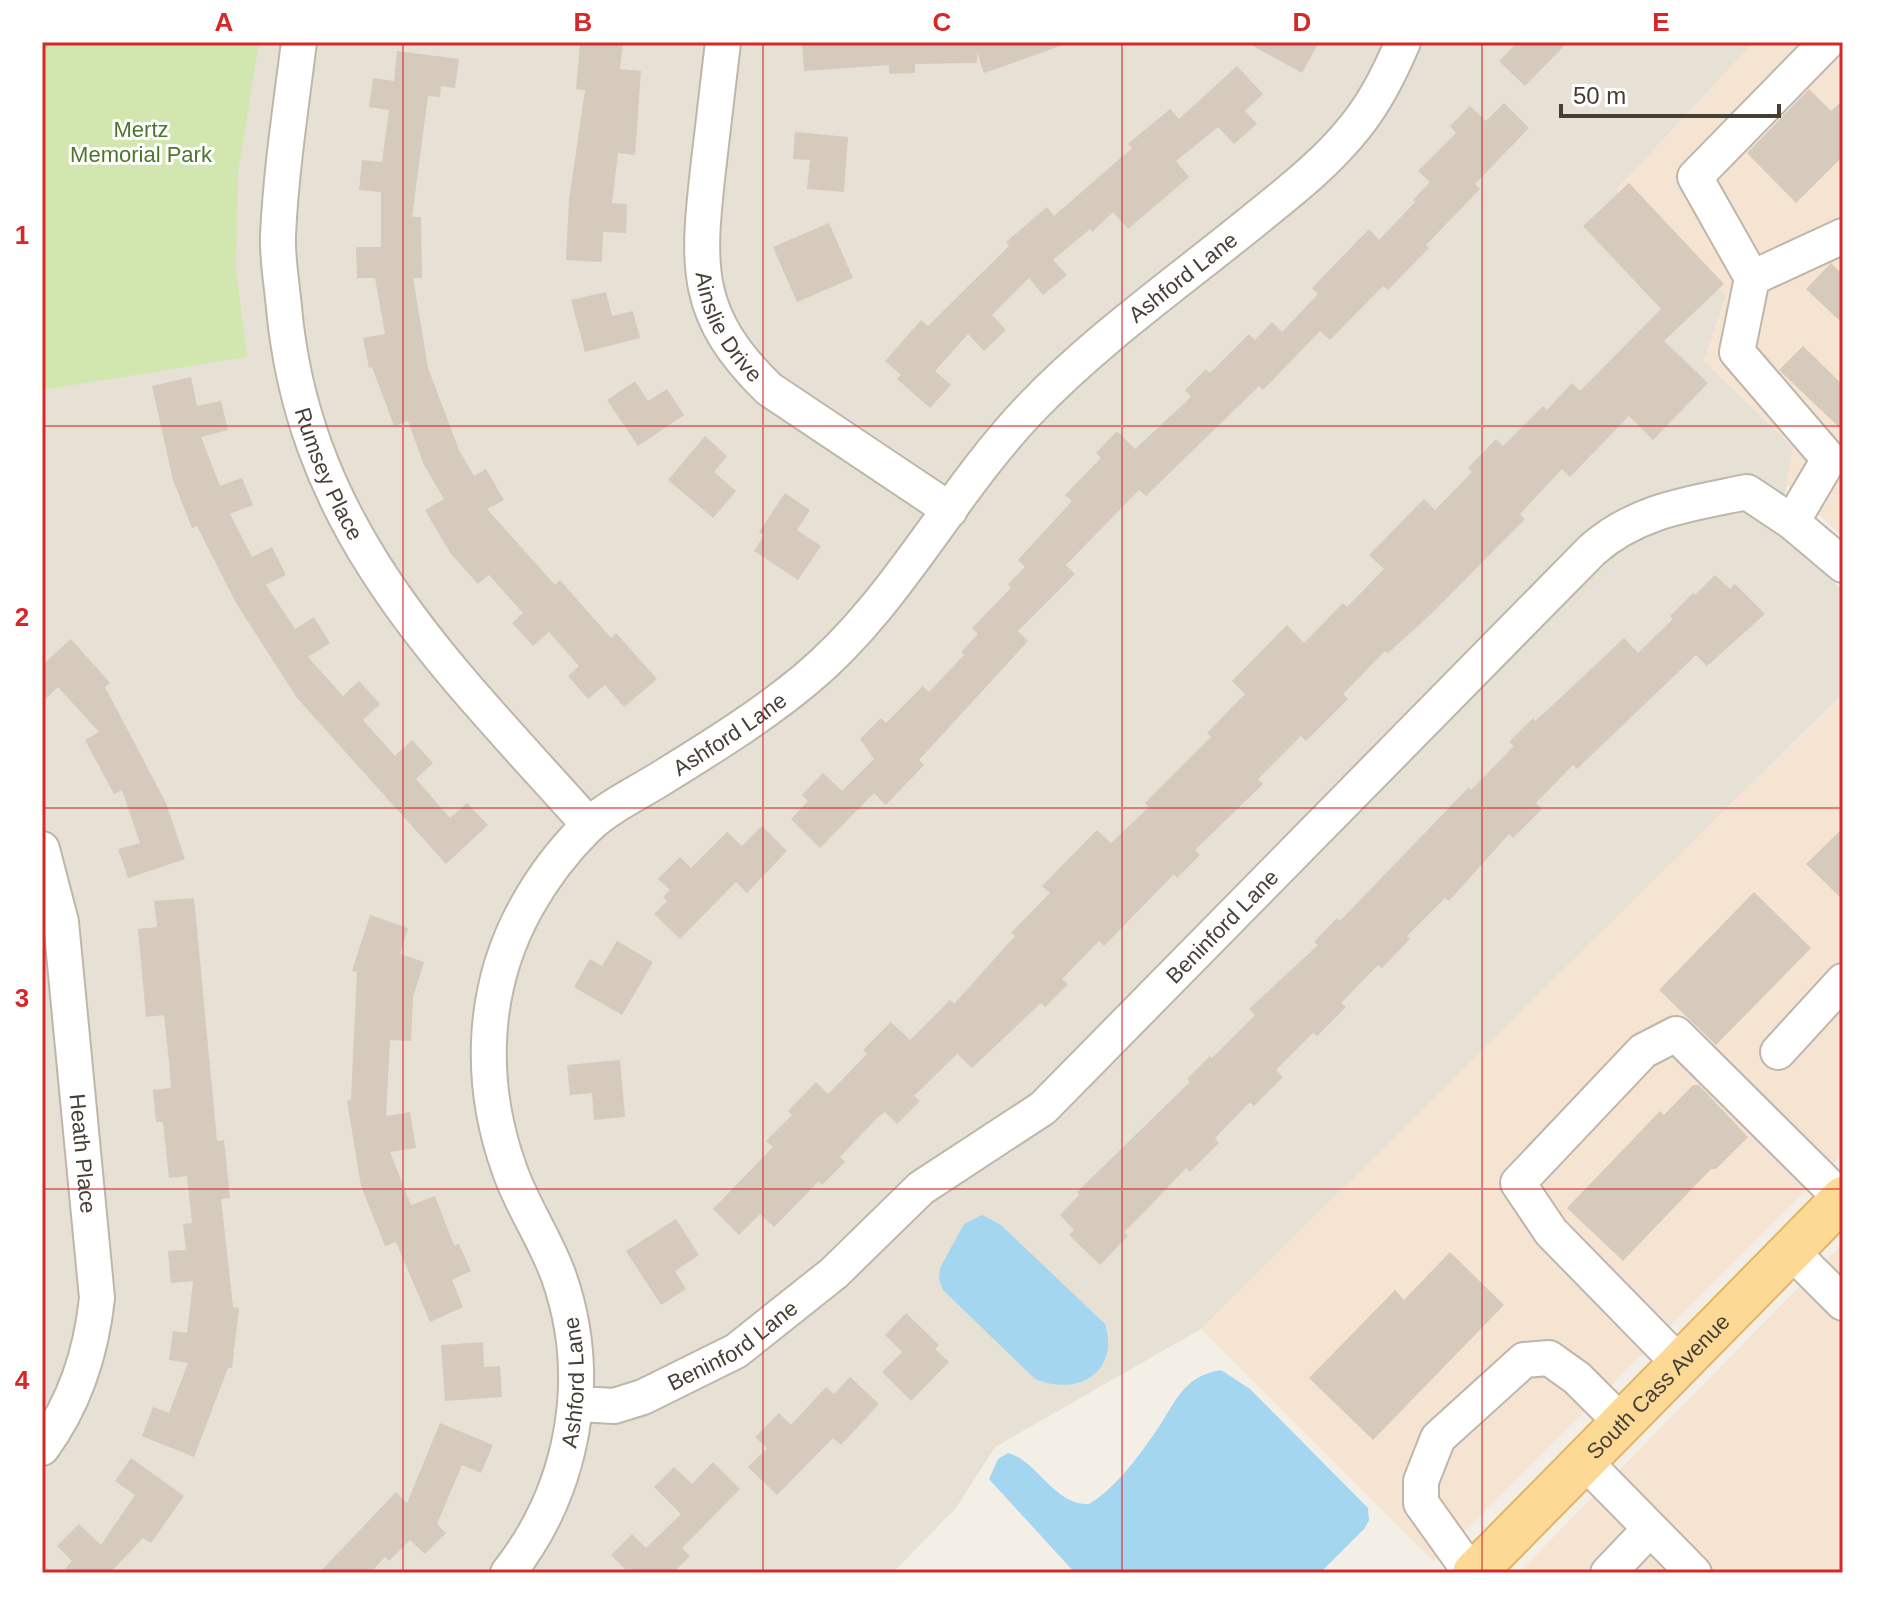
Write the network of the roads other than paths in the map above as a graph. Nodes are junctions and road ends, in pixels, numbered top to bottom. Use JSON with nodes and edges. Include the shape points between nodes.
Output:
{"nodes":[{"id":1,"x":299,"y":42,"type":"edge"},
{"id":2,"x":723,"y":42,"type":"edge"},
{"id":3,"x":1403,"y":42,"type":"edge"},
{"id":4,"x":1827,"y":42,"type":"edge"},
{"id":5,"x":1843,"y":236,"type":"edge"},
{"id":6,"x":1752,"y":278,"type":"junction"},
{"id":7,"x":1836,"y":455,"type":"edge"},
{"id":8,"x":950,"y":510,"type":"junction"},
{"id":9,"x":1792,"y":522,"type":"junction"},
{"id":10,"x":1843,"y":565,"type":"edge"},
{"id":11,"x":589,"y":825,"type":"junction"},
{"id":12,"x":42,"y":849,"type":"edge"},
{"id":13,"x":51,"y":923,"type":"edge"},
{"id":14,"x":1843,"y":981,"type":"edge"},
{"id":15,"x":55,"y":997,"type":"edge"},
{"id":16,"x":1778,"y":1052,"type":"dead end"},
{"id":17,"x":1843,"y":1199,"type":"edge"},
{"id":18,"x":1791,"y":1251,"type":"junction"},
{"id":19,"x":1843,"y":1303,"type":"edge"},
{"id":20,"x":1680,"y":1364,"type":"junction"},
{"id":21,"x":578,"y":1404,"type":"junction"},
{"id":22,"x":1622,"y":1423,"type":"junction"},
{"id":23,"x":42,"y":1448,"type":"edge"},
{"id":24,"x":1584,"y":1461,"type":"junction"},
{"id":25,"x":1650,"y":1529,"type":"junction"},
{"id":26,"x":508,"y":1573,"type":"edge"},
{"id":27,"x":1472,"y":1573,"type":"edge"},
{"id":28,"x":1608,"y":1573,"type":"edge"},
{"id":29,"x":1694,"y":1573,"type":"edge"}],
"edges":[{"from":1,"to":11,"type":"street","name":"Rumsey Place","via":[[278,238],[287,338],[301,406],[322,469],[350,529],[414,626]]},
{"from":2,"to":8,"type":"street","name":"Ainslie Drive","via":[[699,246],[705,287],[727,340],[769,389]]},
{"from":3,"to":8,"type":"street","name":"Ashford Lane","via":[[1370,106],[1320,167],[1076,365],[1029,410]]},
{"from":4,"to":6,"type":"street","via":[[1695,177]]},
{"from":5,"to":6,"type":"street"},
{"from":6,"to":7,"type":"street","via":[[1737,352]]},
{"from":7,"to":9,"type":"street"},
{"from":8,"to":11,"type":"street","name":"Ashford Lane","via":[[872,614],[807,679],[740,731]]},
{"from":9,"to":10,"type":"street","name":"Beninford Lane"},
{"from":9,"to":21,"type":"street","name":"Beninford Lane","via":[[1747,492],[1660,510],[1607,537],[1043,1108],[921,1188],[834,1273],[736,1351],[643,1397],[614,1406]]},
{"from":11,"to":21,"type":"street","name":"Ashford Lane","via":[[530,899],[518,923],[500,973],[487,1054],[489,1097],[510,1172],[561,1281],[576,1357]]},
{"from":12,"to":13,"type":"street","name":"Heath Place"},
{"from":13,"to":15,"type":"street","name":"Heath Place"},
{"from":14,"to":16,"type":"street"},
{"from":15,"to":23,"type":"street","name":"Heath Place","via":[[97,1298],[80,1380]]},
{"from":17,"to":18,"type":"main road","name":"South Cass Avenue"},
{"from":17,"to":20,"type":"street","via":[[1676,1034],[1643,1051],[1518,1183],[1551,1232]]},
{"from":18,"to":19,"type":"street"},
{"from":18,"to":20,"type":"main road","name":"South Cass Avenue"},
{"from":20,"to":22,"type":"main road","name":"South Cass Avenue"},
{"from":21,"to":26,"type":"street","name":"Ashford Lane","via":[[551,1501]]},
{"from":22,"to":24,"type":"main road","name":"South Cass Avenue"},
{"from":22,"to":27,"type":"street","via":[[1549,1358],[1524,1360],[1438,1438],[1421,1481],[1421,1503]]},
{"from":24,"to":25,"type":"street"},
{"from":24,"to":27,"type":"main road","name":"South Cass Avenue"},
{"from":25,"to":28,"type":"street"},
{"from":25,"to":29,"type":"street"}]}
